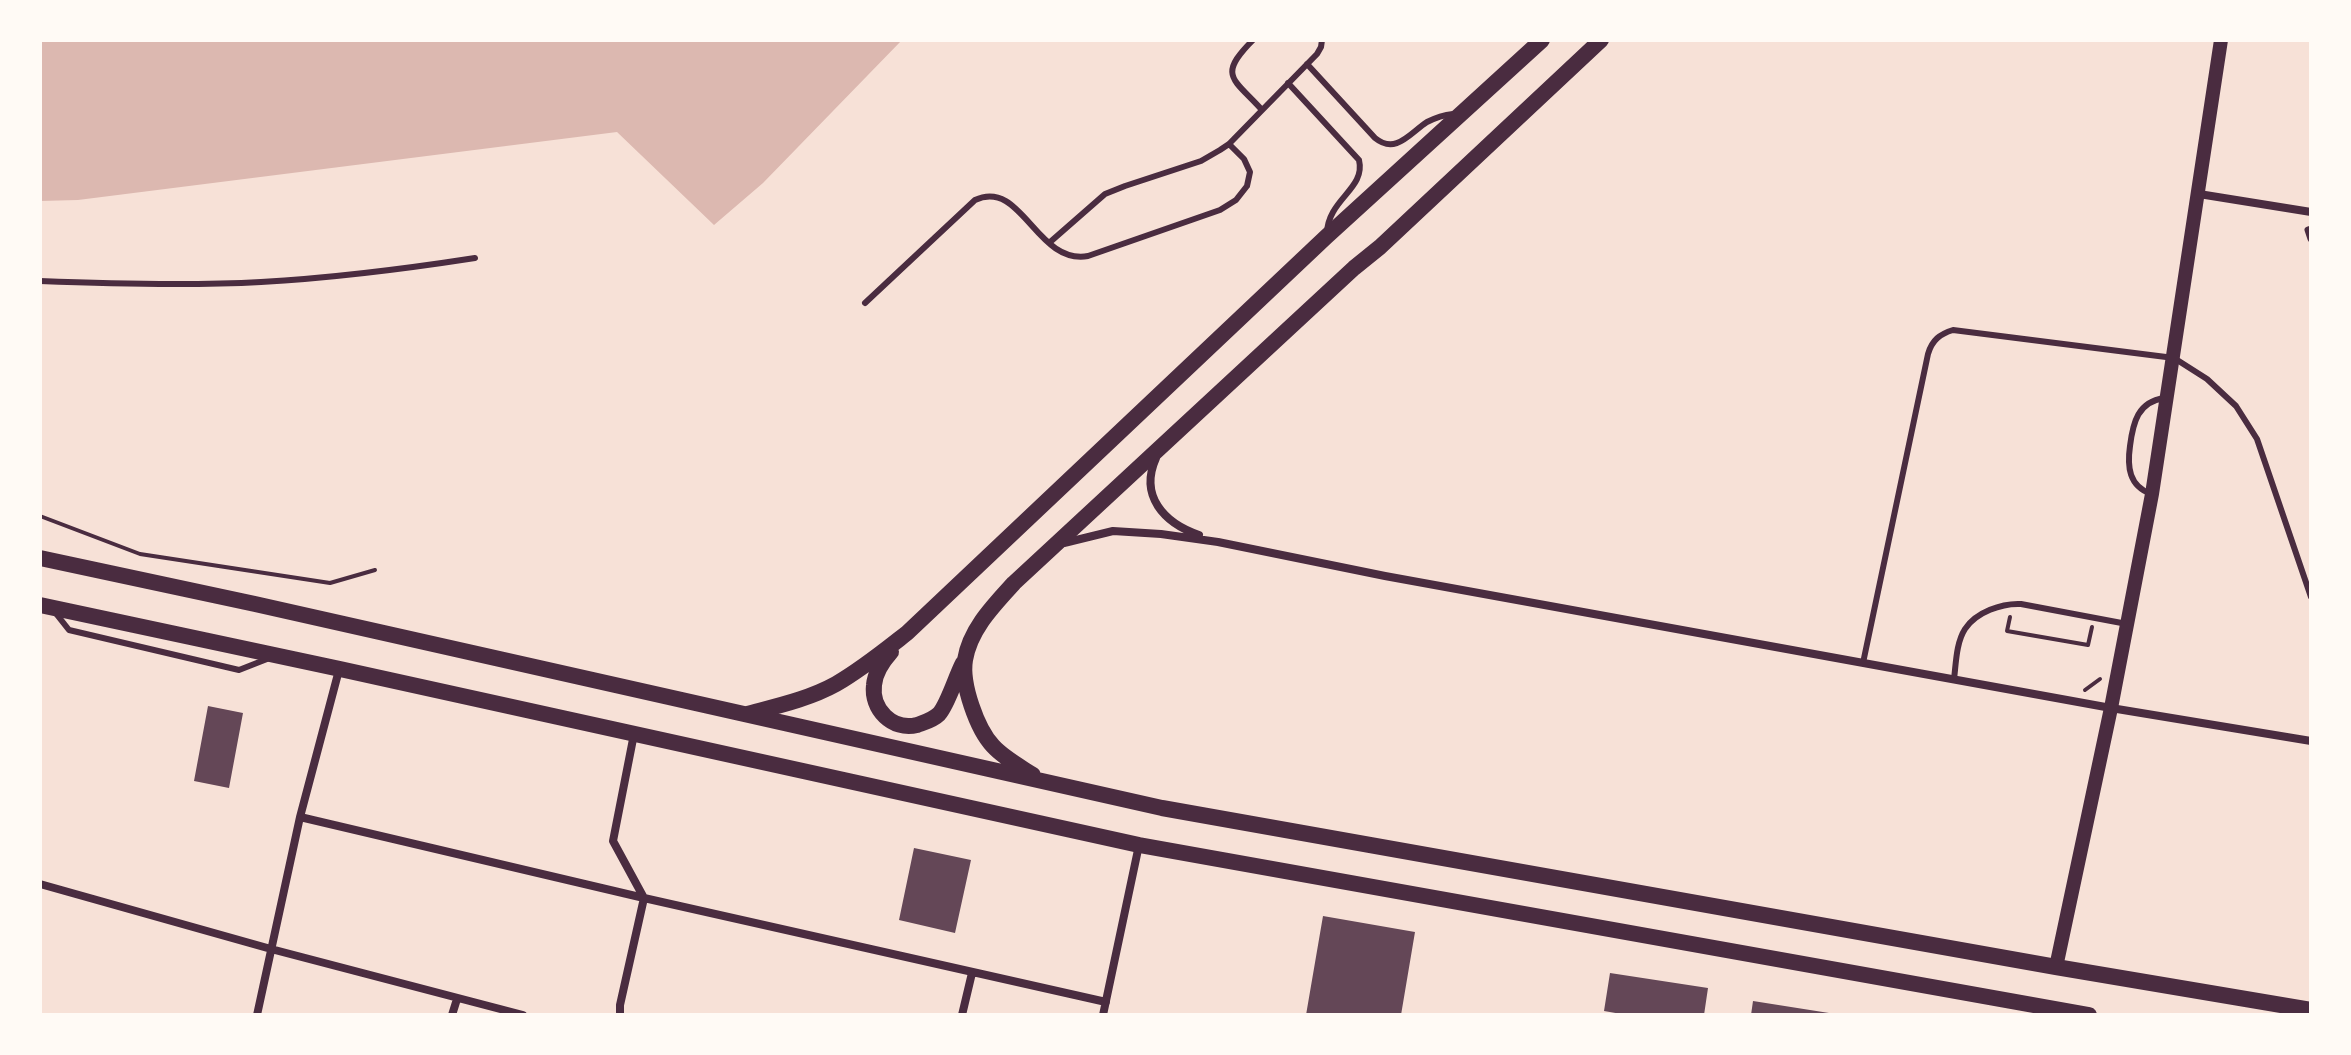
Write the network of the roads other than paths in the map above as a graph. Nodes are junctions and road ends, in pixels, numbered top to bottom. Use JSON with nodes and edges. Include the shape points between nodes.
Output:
{"nodes":[{"id":1,"x":1253,"y":40,"type":"edge"},
{"id":2,"x":1322,"y":40,"type":"edge"},
{"id":3,"x":1601,"y":40,"type":"edge"},
{"id":4,"x":2221,"y":40,"type":"edge"},
{"id":5,"x":1535,"y":42,"type":"edge"},
{"id":6,"x":1307,"y":64,"type":"junction"},
{"id":7,"x":1288,"y":83,"type":"junction"},
{"id":8,"x":1262,"y":110,"type":"junction"},
{"id":9,"x":1465,"y":113,"type":"junction"},
{"id":10,"x":1229,"y":144,"type":"junction"},
{"id":11,"x":2199,"y":194,"type":"junction"},
{"id":12,"x":2311,"y":212,"type":"edge"},
{"id":13,"x":2311,"y":229,"type":"edge"},
{"id":14,"x":1326,"y":237,"type":"junction"},
{"id":15,"x":2311,"y":239,"type":"edge"},
{"id":16,"x":1049,"y":243,"type":"junction"},
{"id":17,"x":475,"y":258,"type":"dead end"},
{"id":18,"x":40,"y":281,"type":"edge"},
{"id":19,"x":865,"y":303,"type":"dead end"},
{"id":20,"x":2174,"y":358,"type":"junction"},
{"id":21,"x":2168,"y":397,"type":"junction"},
{"id":22,"x":1161,"y":447,"type":"junction"},
{"id":23,"x":2152,"y":494,"type":"junction"},
{"id":24,"x":1218,"y":542,"type":"junction"},
{"id":25,"x":1054,"y":547,"type":"junction"},
{"id":26,"x":40,"y":558,"type":"edge"},
{"id":27,"x":2311,"y":597,"type":"edge"},
{"id":28,"x":46,"y":607,"type":"edge"},
{"id":29,"x":2127,"y":624,"type":"junction"},
{"id":30,"x":907,"y":633,"type":"junction"},
{"id":31,"x":964,"y":661,"type":"junction"},
{"id":32,"x":1863,"y":663,"type":"junction"},
{"id":33,"x":340,"y":669,"type":"junction"},
{"id":34,"x":1954,"y":679,"type":"junction"},
{"id":35,"x":2111,"y":708,"type":"junction"},
{"id":36,"x":744,"y":714,"type":"junction"},
{"id":37,"x":634,"y":734,"type":"junction"},
{"id":38,"x":2311,"y":741,"type":"edge"},
{"id":39,"x":1045,"y":782,"type":"junction"},
{"id":40,"x":300,"y":817,"type":"junction"},
{"id":41,"x":1139,"y":845,"type":"junction"},
{"id":42,"x":40,"y":884,"type":"edge"},
{"id":43,"x":644,"y":898,"type":"junction"},
{"id":44,"x":271,"y":949,"type":"junction"},
{"id":45,"x":2056,"y":967,"type":"junction"},
{"id":46,"x":972,"y":973,"type":"junction"},
{"id":47,"x":457,"y":999,"type":"junction"},
{"id":48,"x":1106,"y":1002,"type":"junction"},
{"id":49,"x":2311,"y":1010,"type":"edge"},
{"id":50,"x":2056,"y":1012,"type":"edge"},
{"id":51,"x":257,"y":1015,"type":"edge"},
{"id":52,"x":452,"y":1015,"type":"edge"},
{"id":53,"x":523,"y":1015,"type":"edge"},
{"id":54,"x":620,"y":1015,"type":"edge"},
{"id":55,"x":962,"y":1015,"type":"edge"},
{"id":56,"x":1103,"y":1015,"type":"edge"},
{"id":57,"x":2089,"y":1015,"type":"edge"}],
"edges":[{"from":1,"to":8,"type":"lane","via":[[1234,61],[1232,72]]},
{"from":2,"to":6,"type":"lane"},
{"from":3,"to":22,"type":"main road"},
{"from":4,"to":11,"type":"street"},
{"from":5,"to":9,"type":"main road"},
{"from":6,"to":7,"type":"lane"},
{"from":6,"to":9,"type":"lane","via":[[1386,145],[1399,143],[1435,118]]},
{"from":7,"to":8,"type":"lane"},
{"from":7,"to":14,"type":"lane","via":[[1356,155],[1360,167],[1358,179],[1329,216]]},
{"from":8,"to":10,"type":"lane"},
{"from":9,"to":14,"type":"main road"},
{"from":10,"to":16,"type":"lane","via":[[1201,161],[1105,194]]},
{"from":10,"to":16,"type":"lane","via":[[1250,172],[1247,186],[1228,206],[1088,256],[1066,256]]},
{"from":11,"to":12,"type":"street"},
{"from":11,"to":20,"type":"street"},
{"from":13,"to":15,"type":"street"},
{"from":14,"to":30,"type":"main road"},
{"from":16,"to":19,"type":"lane","via":[[1004,199],[982,196]]},
{"from":17,"to":18,"type":"lane","via":[[262,282]]},
{"from":20,"to":21,"type":"street"},
{"from":20,"to":27,"type":"lane","via":[[2222,391],[2248,421]]},
{"from":20,"to":32,"type":"lane","via":[[1961,330],[1940,335],[1928,354]]},
{"from":21,"to":23,"type":"street"},
{"from":21,"to":23,"type":"lane","via":[[2145,405],[2132,426],[2130,475]]},
{"from":22,"to":24,"type":"street","via":[[1151,468],[1156,504],[1181,529]]},
{"from":22,"to":25,"type":"main road"},
{"from":23,"to":29,"type":"street"},
{"from":24,"to":25,"type":"street","via":[[1113,531]]},
{"from":24,"to":32,"type":"street"},
{"from":25,"to":31,"type":"main road","via":[[992,606]]},
{"from":26,"to":36,"type":"main road"},
{"from":28,"to":33,"type":"main road"},
{"from":29,"to":34,"type":"lane","via":[[2021,604],[1993,607],[1966,627]]},
{"from":29,"to":35,"type":"street"},
{"from":30,"to":31,"type":"main road","via":[[882,661],[874,682],[879,710],[898,725],[937,716]]},
{"from":30,"to":36,"type":"main road","via":[[834,685]]},
{"from":31,"to":39,"type":"main road","via":[[966,688],[992,745]]},
{"from":32,"to":34,"type":"street"},
{"from":33,"to":37,"type":"main road"},
{"from":33,"to":40,"type":"street"},
{"from":34,"to":35,"type":"street"},
{"from":35,"to":38,"type":"street"},
{"from":35,"to":45,"type":"street"},
{"from":36,"to":39,"type":"main road"},
{"from":37,"to":41,"type":"main road"},
{"from":37,"to":43,"type":"street","via":[[613,841]]},
{"from":39,"to":45,"type":"main road","via":[[1162,808]]},
{"from":40,"to":43,"type":"street"},
{"from":40,"to":44,"type":"street"},
{"from":41,"to":48,"type":"street"},
{"from":41,"to":50,"type":"main road"},
{"from":42,"to":44,"type":"street"},
{"from":43,"to":46,"type":"street"},
{"from":43,"to":54,"type":"street"},
{"from":44,"to":47,"type":"street"},
{"from":44,"to":51,"type":"street"},
{"from":45,"to":49,"type":"main road"},
{"from":46,"to":48,"type":"street"},
{"from":46,"to":55,"type":"street"},
{"from":47,"to":52,"type":"street"},
{"from":47,"to":53,"type":"street"},
{"from":48,"to":56,"type":"street"},
{"from":50,"to":57,"type":"main road"}]}
